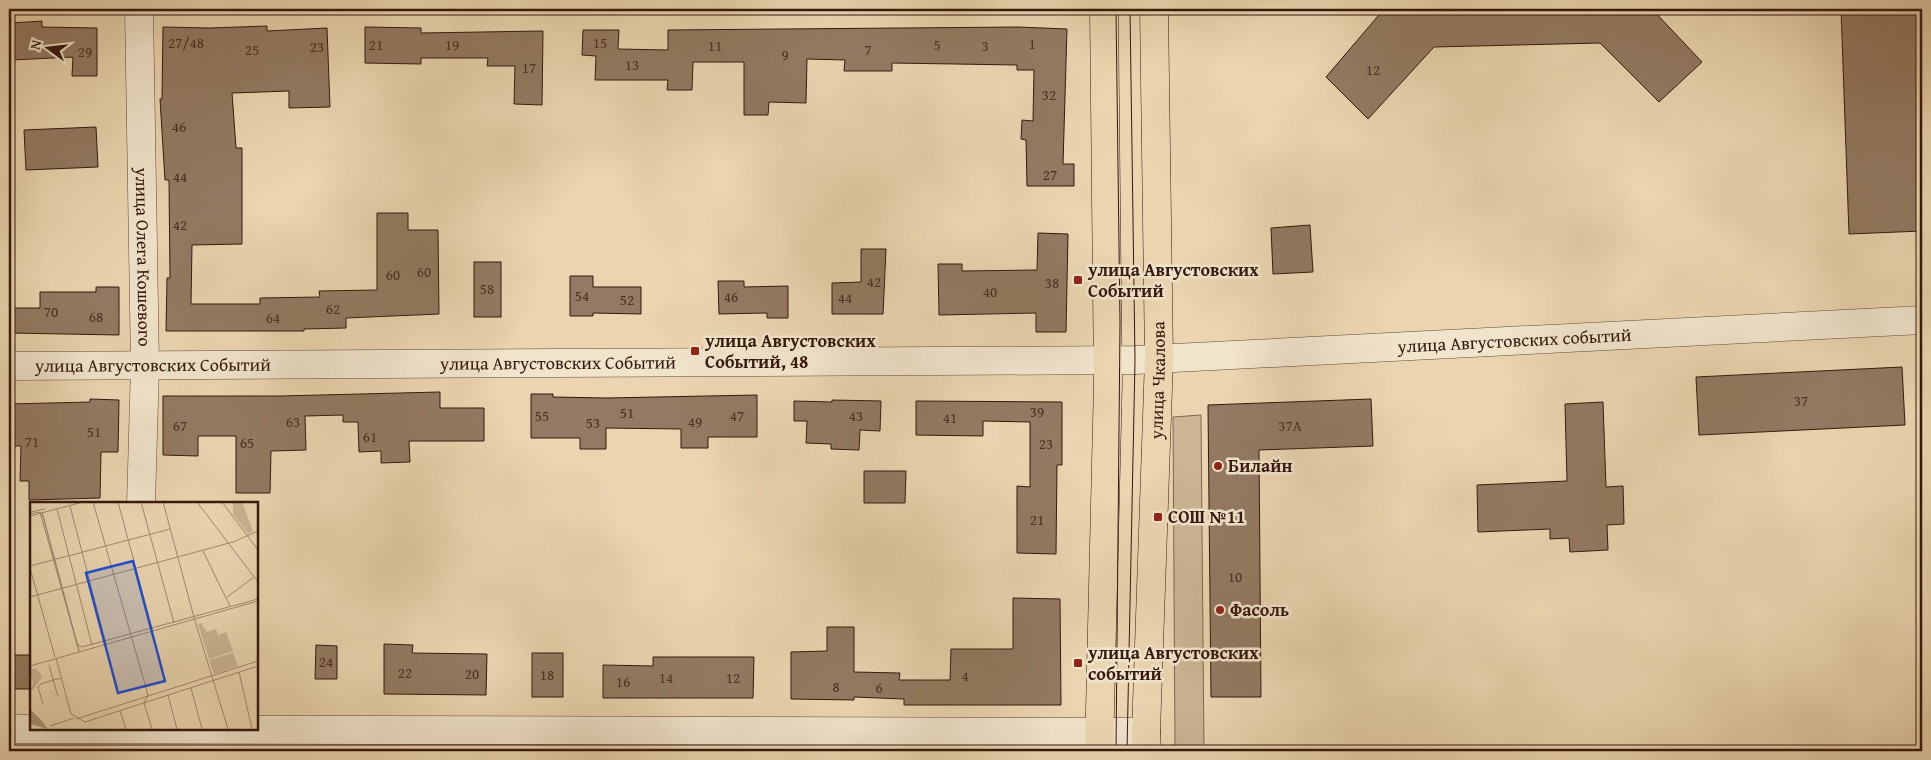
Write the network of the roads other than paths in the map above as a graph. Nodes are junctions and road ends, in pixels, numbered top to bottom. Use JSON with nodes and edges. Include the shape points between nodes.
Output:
{"nodes":[{"id":1,"x":139,"y":9,"type":"edge"},
{"id":2,"x":1104,"y":9,"type":"edge"},
{"id":3,"x":1154,"y":9,"type":"edge"},
{"id":4,"x":1922,"y":320,"type":"edge"},
{"id":5,"x":1108,"y":359,"type":"junction"},
{"id":6,"x":1159,"y":359,"type":"junction"},
{"id":7,"x":9,"y":366,"type":"edge"},
{"id":8,"x":145,"y":366,"type":"junction"},
{"id":9,"x":141,"y":502,"type":"edge"},
{"id":10,"x":9,"y":729,"type":"edge"},
{"id":11,"x":139,"y":737,"type":"edge"},
{"id":12,"x":1099,"y":742,"type":"edge"},
{"id":13,"x":1147,"y":742,"type":"edge"}],
"edges":[{"from":1,"to":8,"type":"street","name":"улица Олега Кошевого"},
{"from":2,"to":5,"type":"main road"},
{"from":3,"to":6,"type":"main road","name":"улица Чкалова"},
{"from":4,"to":6,"type":"street","name":"улица Августовских событий"},
{"from":5,"to":6,"type":"street","name":"улица Августовских событий"},
{"from":5,"to":8,"type":"street","name":"улица Августовских Событий"},
{"from":5,"to":12,"type":"main road"},
{"from":6,"to":13,"type":"main road","name":"улица Чкалова"},
{"from":7,"to":8,"type":"street","name":"улица Августовских Событий"},
{"from":8,"to":9,"type":"street","name":"улица Олега Кошевого"},
{"from":10,"to":11,"type":"street"},
{"from":11,"to":12,"type":"street"},
{"from":12,"to":13,"type":"street"}]}
